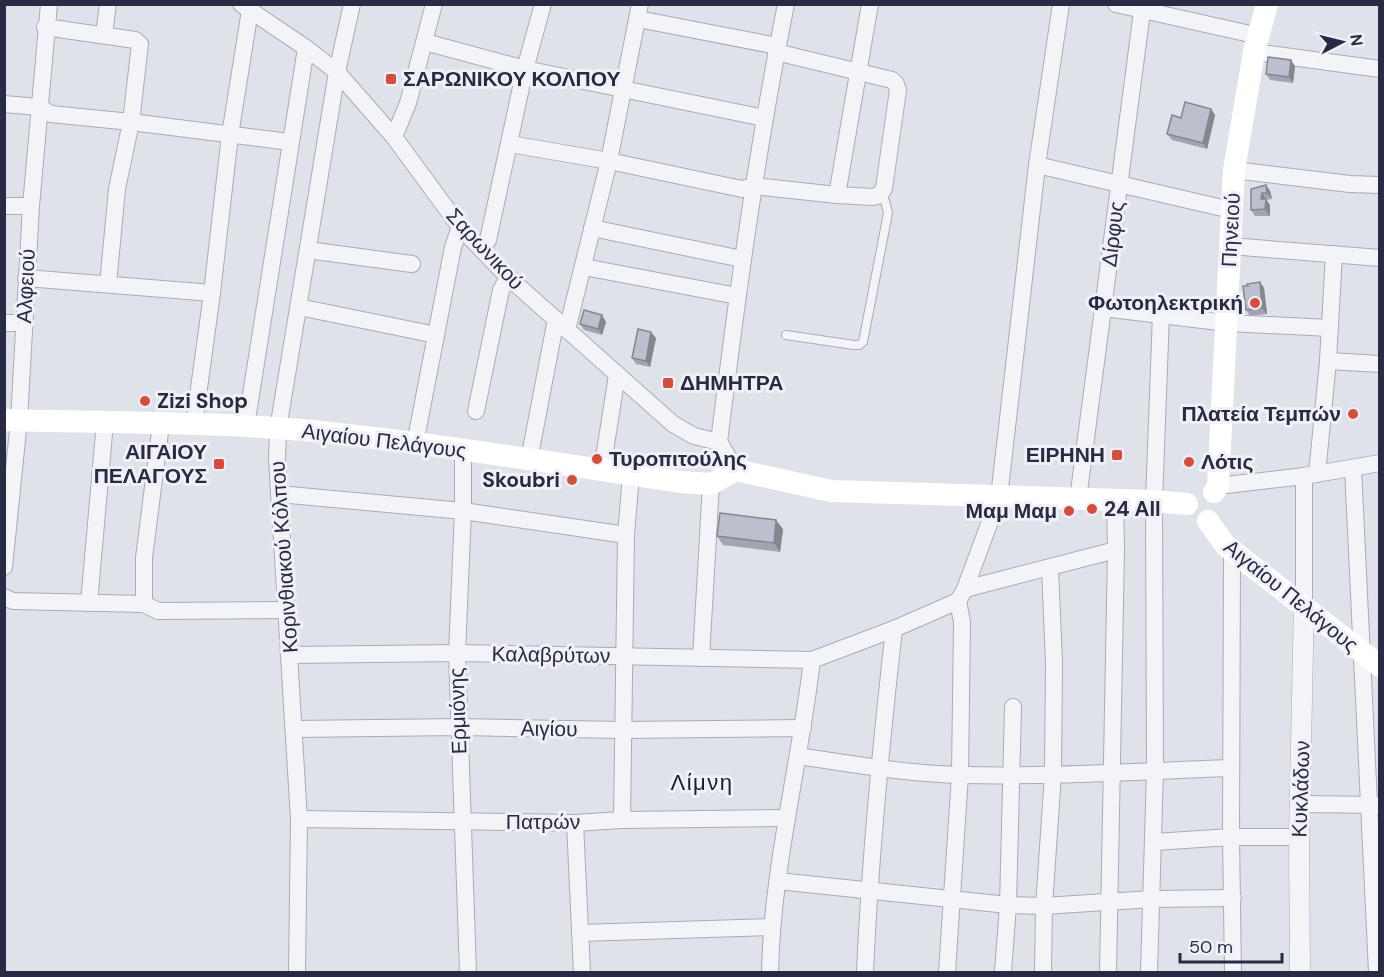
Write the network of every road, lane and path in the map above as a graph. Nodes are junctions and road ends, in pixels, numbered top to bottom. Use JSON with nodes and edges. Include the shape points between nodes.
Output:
{"nodes":[{"id":1,"x":49,"y":4,"type":"edge"},
{"id":2,"x":108,"y":4,"type":"edge"},
{"id":3,"x":352,"y":4,"type":"edge"},
{"id":4,"x":434,"y":4,"type":"edge"},
{"id":5,"x":543,"y":4,"type":"edge"},
{"id":6,"x":786,"y":4,"type":"edge"},
{"id":7,"x":870,"y":4,"type":"edge"},
{"id":8,"x":1061,"y":4,"type":"edge"},
{"id":9,"x":1116,"y":4,"type":"edge"},
{"id":10,"x":1267,"y":4,"type":"edge"},
{"id":11,"x":247,"y":7,"type":"edge"},
{"id":12,"x":1142,"y":7,"type":"edge"},
{"id":13,"x":639,"y":12,"type":"edge"},
{"id":14,"x":45,"y":27,"type":"junction"},
{"id":15,"x":104,"y":34,"type":"junction"},
{"id":16,"x":425,"y":42,"type":"junction"},
{"id":17,"x":1257,"y":44,"type":"junction"},
{"id":18,"x":306,"y":48,"type":"junction"},
{"id":19,"x":777,"y":49,"type":"junction"},
{"id":20,"x":525,"y":69,"type":"junction"},
{"id":21,"x":1380,"y":69,"type":"edge"},
{"id":22,"x":857,"y":71,"type":"junction"},
{"id":23,"x":337,"y":72,"type":"junction"},
{"id":24,"x":624,"y":89,"type":"junction"},
{"id":25,"x":4,"y":104,"type":"edge"},
{"id":26,"x":39,"y":107,"type":"junction"},
{"id":27,"x":764,"y":118,"type":"junction"},
{"id":28,"x":131,"y":122,"type":"junction"},
{"id":29,"x":230,"y":135,"type":"junction"},
{"id":30,"x":394,"y":137,"type":"junction"},
{"id":31,"x":290,"y":142,"type":"junction"},
{"id":32,"x":510,"y":144,"type":"junction"},
{"id":33,"x":609,"y":161,"type":"junction"},
{"id":34,"x":1037,"y":165,"type":"junction"},
{"id":35,"x":1234,"y":170,"type":"junction"},
{"id":36,"x":1119,"y":184,"type":"junction"},
{"id":37,"x":1380,"y":185,"type":"edge"},
{"id":38,"x":754,"y":186,"type":"junction"},
{"id":39,"x":837,"y":195,"type":"junction"},
{"id":40,"x":880,"y":195,"type":"junction"},
{"id":41,"x":4,"y":206,"type":"edge"},
{"id":42,"x":31,"y":206,"type":"junction"},
{"id":43,"x":1231,"y":210,"type":"junction"},
{"id":44,"x":460,"y":227,"type":"junction"},
{"id":45,"x":592,"y":228,"type":"junction"},
{"id":46,"x":1230,"y":246,"type":"junction"},
{"id":47,"x":308,"y":250,"type":"junction"},
{"id":48,"x":482,"y":250,"type":"junction"},
{"id":49,"x":1334,"y":254,"type":"junction"},
{"id":50,"x":1380,"y":258,"type":"edge"},
{"id":51,"x":742,"y":259,"type":"junction"},
{"id":52,"x":412,"y":264,"type":"dead end"},
{"id":53,"x":584,"y":267,"type":"junction"},
{"id":54,"x":508,"y":277,"type":"junction"},
{"id":55,"x":26,"y":278,"type":"junction"},
{"id":56,"x":108,"y":284,"type":"junction"},
{"id":57,"x":212,"y":293,"type":"junction"},
{"id":58,"x":737,"y":296,"type":"junction"},
{"id":59,"x":299,"y":307,"type":"junction"},
{"id":60,"x":1103,"y":308,"type":"junction"},
{"id":61,"x":1161,"y":314,"type":"junction"},
{"id":62,"x":4,"y":323,"type":"edge"},
{"id":63,"x":25,"y":323,"type":"junction"},
{"id":64,"x":1227,"y":323,"type":"junction"},
{"id":65,"x":562,"y":324,"type":"junction"},
{"id":66,"x":1330,"y":328,"type":"junction"},
{"id":67,"x":436,"y":335,"type":"junction"},
{"id":68,"x":786,"y":335,"type":"dead end"},
{"id":69,"x":1328,"y":361,"type":"junction"},
{"id":70,"x":1380,"y":364,"type":"edge"},
{"id":71,"x":617,"y":375,"type":"junction"},
{"id":72,"x":476,"y":411,"type":"dead end"},
{"id":73,"x":12,"y":420,"type":"edge"},
{"id":74,"x":105,"y":422,"type":"junction"},
{"id":75,"x":161,"y":424,"type":"junction"},
{"id":76,"x":194,"y":425,"type":"junction"},
{"id":77,"x":246,"y":426,"type":"junction"},
{"id":78,"x":278,"y":429,"type":"junction"},
{"id":79,"x":719,"y":442,"type":"junction"},
{"id":80,"x":415,"y":444,"type":"junction"},
{"id":81,"x":463,"y":450,"type":"junction"},
{"id":82,"x":530,"y":460,"type":"junction"},
{"id":83,"x":1380,"y":463,"type":"edge"},
{"id":84,"x":1353,"y":468,"type":"junction"},
{"id":85,"x":602,"y":470,"type":"junction"},
{"id":86,"x":736,"y":470,"type":"junction"},
{"id":87,"x":631,"y":475,"type":"junction"},
{"id":88,"x":1311,"y":475,"type":"junction"},
{"id":89,"x":711,"y":484,"type":"junction"},
{"id":90,"x":1216,"y":489,"type":"junction"},
{"id":91,"x":279,"y":495,"type":"junction"},
{"id":92,"x":999,"y":497,"type":"junction"},
{"id":93,"x":1078,"y":499,"type":"junction"},
{"id":94,"x":1115,"y":500,"type":"junction"},
{"id":95,"x":1154,"y":501,"type":"junction"},
{"id":96,"x":1187,"y":504,"type":"junction"},
{"id":97,"x":463,"y":511,"type":"junction"},
{"id":98,"x":1208,"y":521,"type":"junction"},
{"id":99,"x":626,"y":535,"type":"junction"},
{"id":100,"x":1116,"y":550,"type":"junction"},
{"id":101,"x":1232,"y":550,"type":"junction"},
{"id":102,"x":4,"y":567,"type":"edge"},
{"id":103,"x":1050,"y":568,"type":"junction"},
{"id":104,"x":962,"y":596,"type":"junction"},
{"id":105,"x":4,"y":597,"type":"edge"},
{"id":106,"x":90,"y":603,"type":"junction"},
{"id":107,"x":144,"y":604,"type":"junction"},
{"id":108,"x":1304,"y":606,"type":"junction"},
{"id":109,"x":286,"y":610,"type":"junction"},
{"id":110,"x":894,"y":629,"type":"junction"},
{"id":111,"x":457,"y":653,"type":"junction"},
{"id":112,"x":290,"y":655,"type":"junction"},
{"id":113,"x":624,"y":657,"type":"junction"},
{"id":114,"x":701,"y":658,"type":"junction"},
{"id":115,"x":812,"y":660,"type":"junction"},
{"id":116,"x":1371,"y":660,"type":"edge"},
{"id":117,"x":1013,"y":707,"type":"dead end"},
{"id":118,"x":459,"y":727,"type":"junction"},
{"id":119,"x":803,"y":728,"type":"junction"},
{"id":120,"x":294,"y":729,"type":"junction"},
{"id":121,"x":623,"y":730,"type":"junction"},
{"id":122,"x":798,"y":756,"type":"junction"},
{"id":123,"x":879,"y":768,"type":"junction"},
{"id":124,"x":1231,"y":768,"type":"junction"},
{"id":125,"x":1155,"y":770,"type":"junction"},
{"id":126,"x":1112,"y":772,"type":"junction"},
{"id":127,"x":1012,"y":774,"type":"junction"},
{"id":128,"x":1053,"y":774,"type":"junction"},
{"id":129,"x":960,"y":775,"type":"junction"},
{"id":130,"x":1301,"y":804,"type":"junction"},
{"id":131,"x":1375,"y":805,"type":"edge"},
{"id":132,"x":788,"y":818,"type":"junction"},
{"id":133,"x":299,"y":819,"type":"junction"},
{"id":134,"x":622,"y":820,"type":"junction"},
{"id":135,"x":461,"y":822,"type":"junction"},
{"id":136,"x":575,"y":823,"type":"junction"},
{"id":137,"x":1231,"y":837,"type":"junction"},
{"id":138,"x":1299,"y":837,"type":"junction"},
{"id":139,"x":1154,"y":842,"type":"junction"},
{"id":140,"x":778,"y":881,"type":"junction"},
{"id":141,"x":868,"y":891,"type":"junction"},
{"id":142,"x":952,"y":898,"type":"junction"},
{"id":143,"x":1233,"y":898,"type":"junction"},
{"id":144,"x":1152,"y":899,"type":"junction"},
{"id":145,"x":1110,"y":903,"type":"junction"},
{"id":146,"x":1008,"y":905,"type":"junction"},
{"id":147,"x":1044,"y":906,"type":"junction"},
{"id":148,"x":771,"y":927,"type":"junction"},
{"id":149,"x":580,"y":933,"type":"junction"},
{"id":150,"x":1232,"y":970,"type":"edge"},
{"id":151,"x":297,"y":972,"type":"edge"},
{"id":152,"x":468,"y":972,"type":"edge"},
{"id":153,"x":582,"y":972,"type":"edge"},
{"id":154,"x":770,"y":972,"type":"edge"},
{"id":155,"x":865,"y":972,"type":"edge"},
{"id":156,"x":947,"y":972,"type":"edge"},
{"id":157,"x":1003,"y":972,"type":"edge"},
{"id":158,"x":1043,"y":972,"type":"edge"},
{"id":159,"x":1108,"y":972,"type":"edge"},
{"id":160,"x":1149,"y":972,"type":"edge"},
{"id":161,"x":1300,"y":972,"type":"edge"},
{"id":162,"x":1377,"y":972,"type":"edge"}],
"edges":[{"from":1,"to":14,"type":"street","name":"Αλφειού"},
{"from":2,"to":15,"type":"street"},
{"from":3,"to":23,"type":"street","name":"Κορινθιακού Κόλπου"},
{"from":4,"to":16,"type":"street"},
{"from":5,"to":20,"type":"street"},
{"from":6,"to":19,"type":"street"},
{"from":7,"to":22,"type":"street"},
{"from":8,"to":34,"type":"street"},
{"from":9,"to":12,"type":"street"},
{"from":10,"to":17,"type":"main road","name":"Πηνειού"},
{"from":11,"to":18,"type":"street","name":"Σαρωνικού"},
{"from":11,"to":29,"type":"street"},
{"from":12,"to":17,"type":"street"},
{"from":12,"to":36,"type":"street","name":"Δίρφυς"},
{"from":13,"to":19,"type":"street"},
{"from":13,"to":24,"type":"street"},
{"from":14,"to":15,"type":"street"},
{"from":14,"to":26,"type":"street","name":"Αλφειού"},
{"from":15,"to":28,"type":"street","via":[[140,44]]},
{"from":16,"to":20,"type":"street"},
{"from":16,"to":30,"type":"street"},
{"from":17,"to":21,"type":"street"},
{"from":17,"to":35,"type":"main road","name":"Πηνειού"},
{"from":18,"to":23,"type":"street","name":"Σαρωνικού"},
{"from":18,"to":31,"type":"street"},
{"from":19,"to":22,"type":"street"},
{"from":19,"to":27,"type":"street"},
{"from":20,"to":24,"type":"street"},
{"from":20,"to":32,"type":"street"},
{"from":22,"to":39,"type":"street"},
{"from":22,"to":40,"type":"street","via":[[892,80],[898,90]]},
{"from":23,"to":30,"type":"street","name":"Σαρωνικού"},
{"from":23,"to":47,"type":"street","name":"Κορινθιακού Κόλπου"},
{"from":24,"to":27,"type":"street"},
{"from":24,"to":33,"type":"street"},
{"from":25,"to":26,"type":"street"},
{"from":26,"to":28,"type":"street","via":[[51,114]]},
{"from":26,"to":42,"type":"street","name":"Αλφειού"},
{"from":27,"to":38,"type":"street"},
{"from":28,"to":29,"type":"street"},
{"from":28,"to":56,"type":"street","via":[[117,189]]},
{"from":29,"to":31,"type":"street"},
{"from":29,"to":57,"type":"street"},
{"from":30,"to":44,"type":"street","name":"Σαρωνικού"},
{"from":31,"to":77,"type":"street"},
{"from":32,"to":33,"type":"street"},
{"from":32,"to":48,"type":"street","via":[[488,240]]},
{"from":33,"to":38,"type":"street","via":[[742,189]]},
{"from":33,"to":45,"type":"street"},
{"from":34,"to":36,"type":"street"},
{"from":34,"to":92,"type":"street"},
{"from":35,"to":37,"type":"street"},
{"from":35,"to":43,"type":"main road","name":"Πηνειού"},
{"from":36,"to":43,"type":"street"},
{"from":36,"to":60,"type":"street","name":"Δίρφυς"},
{"from":38,"to":39,"type":"street"},
{"from":38,"to":51,"type":"street"},
{"from":39,"to":40,"type":"street"},
{"from":40,"to":68,"type":"lane","via":[[888,213],[863,342],[854,345]]},
{"from":41,"to":42,"type":"street"},
{"from":42,"to":55,"type":"street","name":"Αλφειού"},
{"from":43,"to":46,"type":"main road","name":"Πηνειού"},
{"from":44,"to":48,"type":"street","name":"Σαρωνικού"},
{"from":44,"to":67,"type":"street"},
{"from":45,"to":51,"type":"street"},
{"from":45,"to":53,"type":"street"},
{"from":46,"to":49,"type":"street"},
{"from":46,"to":64,"type":"main road","name":"Πηνειού"},
{"from":47,"to":52,"type":"street"},
{"from":47,"to":59,"type":"street","name":"Κορινθιακού Κόλπου"},
{"from":48,"to":54,"type":"street","name":"Σαρωνικού"},
{"from":49,"to":50,"type":"street"},
{"from":49,"to":66,"type":"street"},
{"from":51,"to":58,"type":"street"},
{"from":53,"to":58,"type":"street"},
{"from":53,"to":65,"type":"street"},
{"from":54,"to":65,"type":"street","name":"Σαρωνικού"},
{"from":54,"to":72,"type":"street","via":[[501,290]]},
{"from":55,"to":56,"type":"street"},
{"from":55,"to":63,"type":"street","name":"Αλφειού"},
{"from":56,"to":57,"type":"street"},
{"from":57,"to":76,"type":"street"},
{"from":58,"to":79,"type":"street"},
{"from":59,"to":67,"type":"street"},
{"from":59,"to":78,"type":"street","name":"Κορινθιακού Κόλπου"},
{"from":60,"to":61,"type":"street"},
{"from":60,"to":93,"type":"street","name":"Δίρφυς"},
{"from":61,"to":64,"type":"street"},
{"from":61,"to":95,"type":"street"},
{"from":62,"to":63,"type":"street"},
{"from":63,"to":73,"type":"street","name":"Αλφειού"},
{"from":64,"to":66,"type":"street"},
{"from":64,"to":90,"type":"main road","name":"Πηνειού"},
{"from":65,"to":71,"type":"street","name":"Σαρωνικού"},
{"from":65,"to":82,"type":"street"},
{"from":66,"to":69,"type":"street"},
{"from":67,"to":80,"type":"street"},
{"from":69,"to":70,"type":"street"},
{"from":69,"to":88,"type":"street"},
{"from":71,"to":79,"type":"street","name":"Σαρωνικού","via":[[674,424],[694,436]]},
{"from":71,"to":85,"type":"street"},
{"from":73,"to":74,"type":"main road","name":"Αιγαίου Πελάγους"},
{"from":73,"to":102,"type":"street","name":"Αλφειού"},
{"from":74,"to":75,"type":"main road","name":"Αιγαίου Πελάγους"},
{"from":74,"to":106,"type":"street"},
{"from":75,"to":76,"type":"main road","name":"Αιγαίου Πελάγους"},
{"from":75,"to":107,"type":"street","via":[[144,558]]},
{"from":76,"to":77,"type":"main road","name":"Αιγαίου Πελάγους"},
{"from":77,"to":78,"type":"main road","name":"Αιγαίου Πελάγους"},
{"from":78,"to":80,"type":"main road","name":"Αιγαίου Πελάγους"},
{"from":78,"to":91,"type":"street","name":"Κορινθιακού Κόλπου"},
{"from":79,"to":86,"type":"street"},
{"from":80,"to":81,"type":"main road","name":"Αιγαίου Πελάγους"},
{"from":81,"to":82,"type":"main road","name":"Αιγαίου Πελάγους"},
{"from":81,"to":97,"type":"street","name":"Ερμιόνης"},
{"from":82,"to":85,"type":"main road","name":"Αιγαίου Πελάγους"},
{"from":83,"to":84,"type":"street"},
{"from":84,"to":88,"type":"street"},
{"from":84,"to":116,"type":"street"},
{"from":85,"to":87,"type":"main road","name":"Αιγαίου Πελάγους"},
{"from":86,"to":89,"type":"main road"},
{"from":86,"to":92,"type":"main road","via":[[831,491]]},
{"from":87,"to":89,"type":"main road","name":"Αιγαίου Πελάγους"},
{"from":87,"to":99,"type":"street"},
{"from":88,"to":90,"type":"street"},
{"from":88,"to":108,"type":"street"},
{"from":89,"to":114,"type":"street"},
{"from":90,"to":96,"type":"main road","via":[[1197,490]]},
{"from":90,"to":98,"type":"main road","name":"Πηνειού","via":[[1220,506],[1217,515]]},
{"from":91,"to":97,"type":"street"},
{"from":91,"to":109,"type":"street","name":"Κορινθιακού Κόλπου"},
{"from":92,"to":93,"type":"main road"},
{"from":92,"to":104,"type":"street"},
{"from":93,"to":94,"type":"main road"},
{"from":94,"to":95,"type":"main road"},
{"from":94,"to":100,"type":"street"},
{"from":95,"to":96,"type":"main road"},
{"from":95,"to":125,"type":"street"},
{"from":96,"to":98,"type":"main road","via":[[1192,517]]},
{"from":97,"to":99,"type":"street"},
{"from":97,"to":111,"type":"street","name":"Ερμιόνης"},
{"from":98,"to":101,"type":"main road","name":"Αιγαίου Πελάγους"},
{"from":99,"to":113,"type":"street"},
{"from":100,"to":103,"type":"street"},
{"from":100,"to":126,"type":"street"},
{"from":101,"to":108,"type":"main road","name":"Αιγαίου Πελάγους"},
{"from":101,"to":124,"type":"street"},
{"from":103,"to":104,"type":"street"},
{"from":103,"to":128,"type":"street"},
{"from":104,"to":110,"type":"street"},
{"from":104,"to":129,"type":"street"},
{"from":105,"to":106,"type":"street","via":[[13,601]]},
{"from":106,"to":107,"type":"street"},
{"from":107,"to":109,"type":"street","via":[[158,611]]},
{"from":108,"to":116,"type":"main road","name":"Αιγαίου Πελάγους"},
{"from":108,"to":130,"type":"street","name":"Κυκλάδων"},
{"from":109,"to":112,"type":"street","name":"Κορινθιακού Κόλπου"},
{"from":110,"to":115,"type":"street"},
{"from":110,"to":123,"type":"street"},
{"from":111,"to":112,"type":"street","name":"Καλαβρύτων"},
{"from":111,"to":113,"type":"street","name":"Καλαβρύτων"},
{"from":111,"to":118,"type":"street","name":"Ερμιόνης"},
{"from":112,"to":120,"type":"street","name":"Κορινθιακού Κόλπου"},
{"from":113,"to":114,"type":"street","name":"Καλαβρύτων"},
{"from":113,"to":121,"type":"street"},
{"from":114,"to":115,"type":"street","name":"Καλαβρύτων"},
{"from":115,"to":119,"type":"street"},
{"from":116,"to":131,"type":"street"},
{"from":117,"to":127,"type":"street"},
{"from":118,"to":120,"type":"street","name":"Αιγίου"},
{"from":118,"to":121,"type":"street","name":"Αιγίου"},
{"from":118,"to":135,"type":"street","name":"Ερμιόνης"},
{"from":119,"to":121,"type":"street","name":"Αιγίου"},
{"from":119,"to":122,"type":"street"},
{"from":120,"to":133,"type":"street","name":"Κορινθιακού Κόλπου"},
{"from":121,"to":134,"type":"street"},
{"from":122,"to":123,"type":"street"},
{"from":122,"to":132,"type":"street"},
{"from":123,"to":129,"type":"street"},
{"from":123,"to":141,"type":"street"},
{"from":124,"to":125,"type":"street"},
{"from":124,"to":137,"type":"street"},
{"from":125,"to":126,"type":"street"},
{"from":125,"to":139,"type":"street"},
{"from":126,"to":128,"type":"street"},
{"from":126,"to":145,"type":"street"},
{"from":127,"to":128,"type":"street"},
{"from":127,"to":129,"type":"street"},
{"from":127,"to":146,"type":"street"},
{"from":128,"to":147,"type":"street"},
{"from":129,"to":142,"type":"street"},
{"from":130,"to":131,"type":"street"},
{"from":130,"to":138,"type":"street","name":"Κυκλάδων"},
{"from":131,"to":162,"type":"street"},
{"from":132,"to":134,"type":"street","name":"Πατρών"},
{"from":132,"to":140,"type":"street"},
{"from":133,"to":135,"type":"street","name":"Πατρών"},
{"from":133,"to":151,"type":"street","name":"Κορινθιακού Κόλπου"},
{"from":134,"to":136,"type":"street","name":"Πατρών"},
{"from":135,"to":136,"type":"street","name":"Πατρών"},
{"from":135,"to":152,"type":"street","name":"Ερμιόνης"},
{"from":136,"to":149,"type":"street"},
{"from":137,"to":138,"type":"street"},
{"from":137,"to":139,"type":"street"},
{"from":137,"to":143,"type":"street"},
{"from":138,"to":161,"type":"street","name":"Κυκλάδων"},
{"from":139,"to":144,"type":"street"},
{"from":140,"to":141,"type":"street"},
{"from":140,"to":148,"type":"street"},
{"from":141,"to":142,"type":"street"},
{"from":141,"to":155,"type":"street"},
{"from":142,"to":146,"type":"street"},
{"from":142,"to":156,"type":"street"},
{"from":143,"to":144,"type":"street"},
{"from":143,"to":150,"type":"street"},
{"from":144,"to":145,"type":"street"},
{"from":144,"to":160,"type":"street"},
{"from":145,"to":147,"type":"street"},
{"from":145,"to":159,"type":"street"},
{"from":146,"to":147,"type":"street"},
{"from":146,"to":157,"type":"street"},
{"from":147,"to":158,"type":"street"},
{"from":148,"to":149,"type":"street"},
{"from":148,"to":154,"type":"street"},
{"from":149,"to":153,"type":"street"}]}
